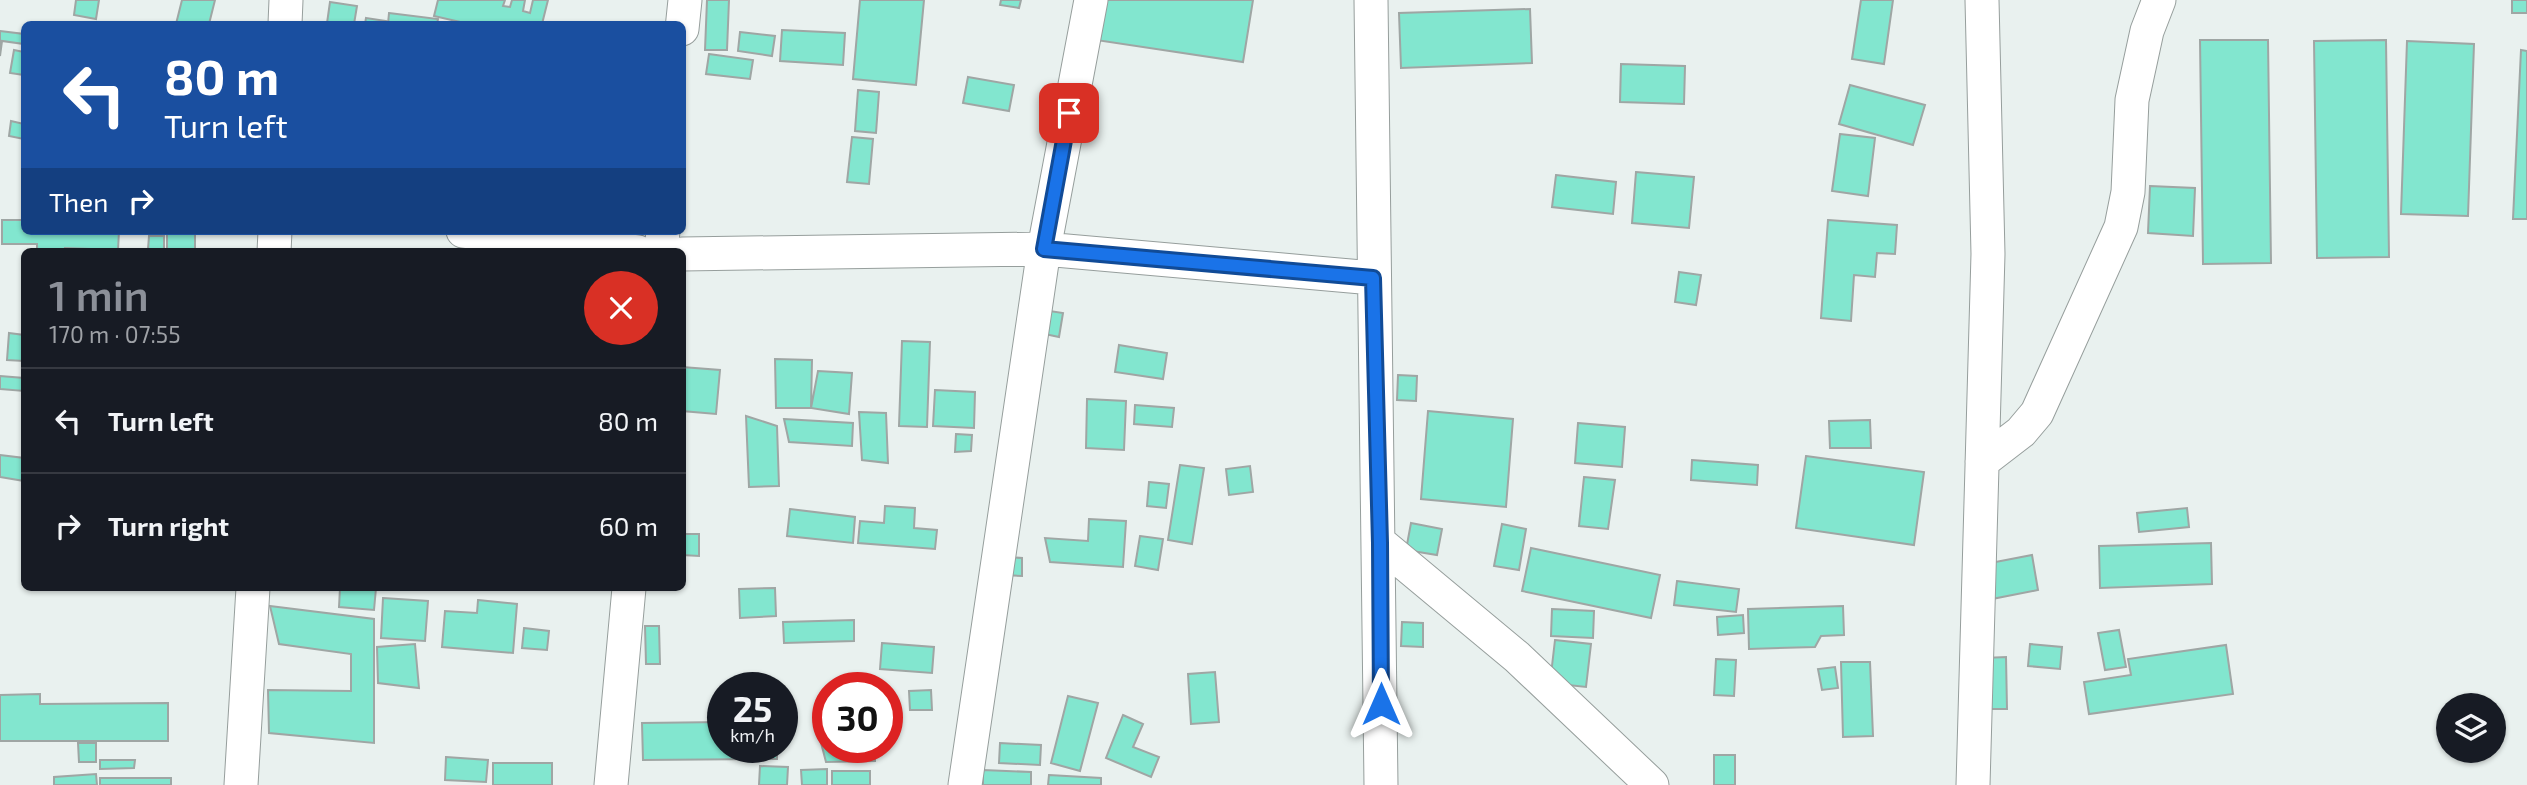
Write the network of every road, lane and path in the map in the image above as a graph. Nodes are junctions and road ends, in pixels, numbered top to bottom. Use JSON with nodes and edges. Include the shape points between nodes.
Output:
{"nodes":[{"id":1,"x":286,"y":0,"type":"edge"},
{"id":2,"x":685,"y":0,"type":"edge"},
{"id":3,"x":1091,"y":0,"type":"edge"},
{"id":4,"x":1371,"y":0,"type":"edge"},
{"id":5,"x":1982,"y":0,"type":"edge"},
{"id":6,"x":2159,"y":0,"type":"edge"},
{"id":7,"x":285,"y":21,"type":"edge"},
{"id":8,"x":683,"y":21,"type":"edge"},
{"id":9,"x":496,"y":235,"type":"edge"},
{"id":10,"x":605,"y":248,"type":"edge"},
{"id":11,"x":1044,"y":249,"type":"junction"},
{"id":12,"x":686,"y":254,"type":"edge"},
{"id":13,"x":1373,"y":278,"type":"junction"},
{"id":14,"x":1982,"y":462,"type":"junction"},
{"id":15,"x":1380,"y":543,"type":"junction"},
{"id":16,"x":253,"y":591,"type":"edge"},
{"id":17,"x":629,"y":591,"type":"edge"},
{"id":18,"x":241,"y":785,"type":"edge"},
{"id":19,"x":611,"y":785,"type":"edge"},
{"id":20,"x":965,"y":785,"type":"edge"},
{"id":21,"x":1381,"y":785,"type":"edge"},
{"id":22,"x":1652,"y":785,"type":"edge"},
{"id":23,"x":1973,"y":785,"type":"edge"}],
"edges":[{"from":1,"to":7,"type":"street"},
{"from":2,"to":8,"type":"street"},
{"from":3,"to":11,"type":"street"},
{"from":4,"to":13,"type":"street"},
{"from":5,"to":14,"type":"street","via":[[1987,254]]},
{"from":6,"to":14,"type":"street","via":[[2147,31],[2132,100],[2128,191],[2121,228],[2037,413],[2021,432]]},
{"from":9,"to":10,"type":"street"},
{"from":11,"to":12,"type":"street"},
{"from":11,"to":13,"type":"street"},
{"from":11,"to":20,"type":"street"},
{"from":13,"to":15,"type":"street"},
{"from":14,"to":23,"type":"street"},
{"from":15,"to":21,"type":"street"},
{"from":15,"to":22,"type":"street","via":[[1517,657]]},
{"from":16,"to":18,"type":"street"},
{"from":17,"to":19,"type":"street"}]}
